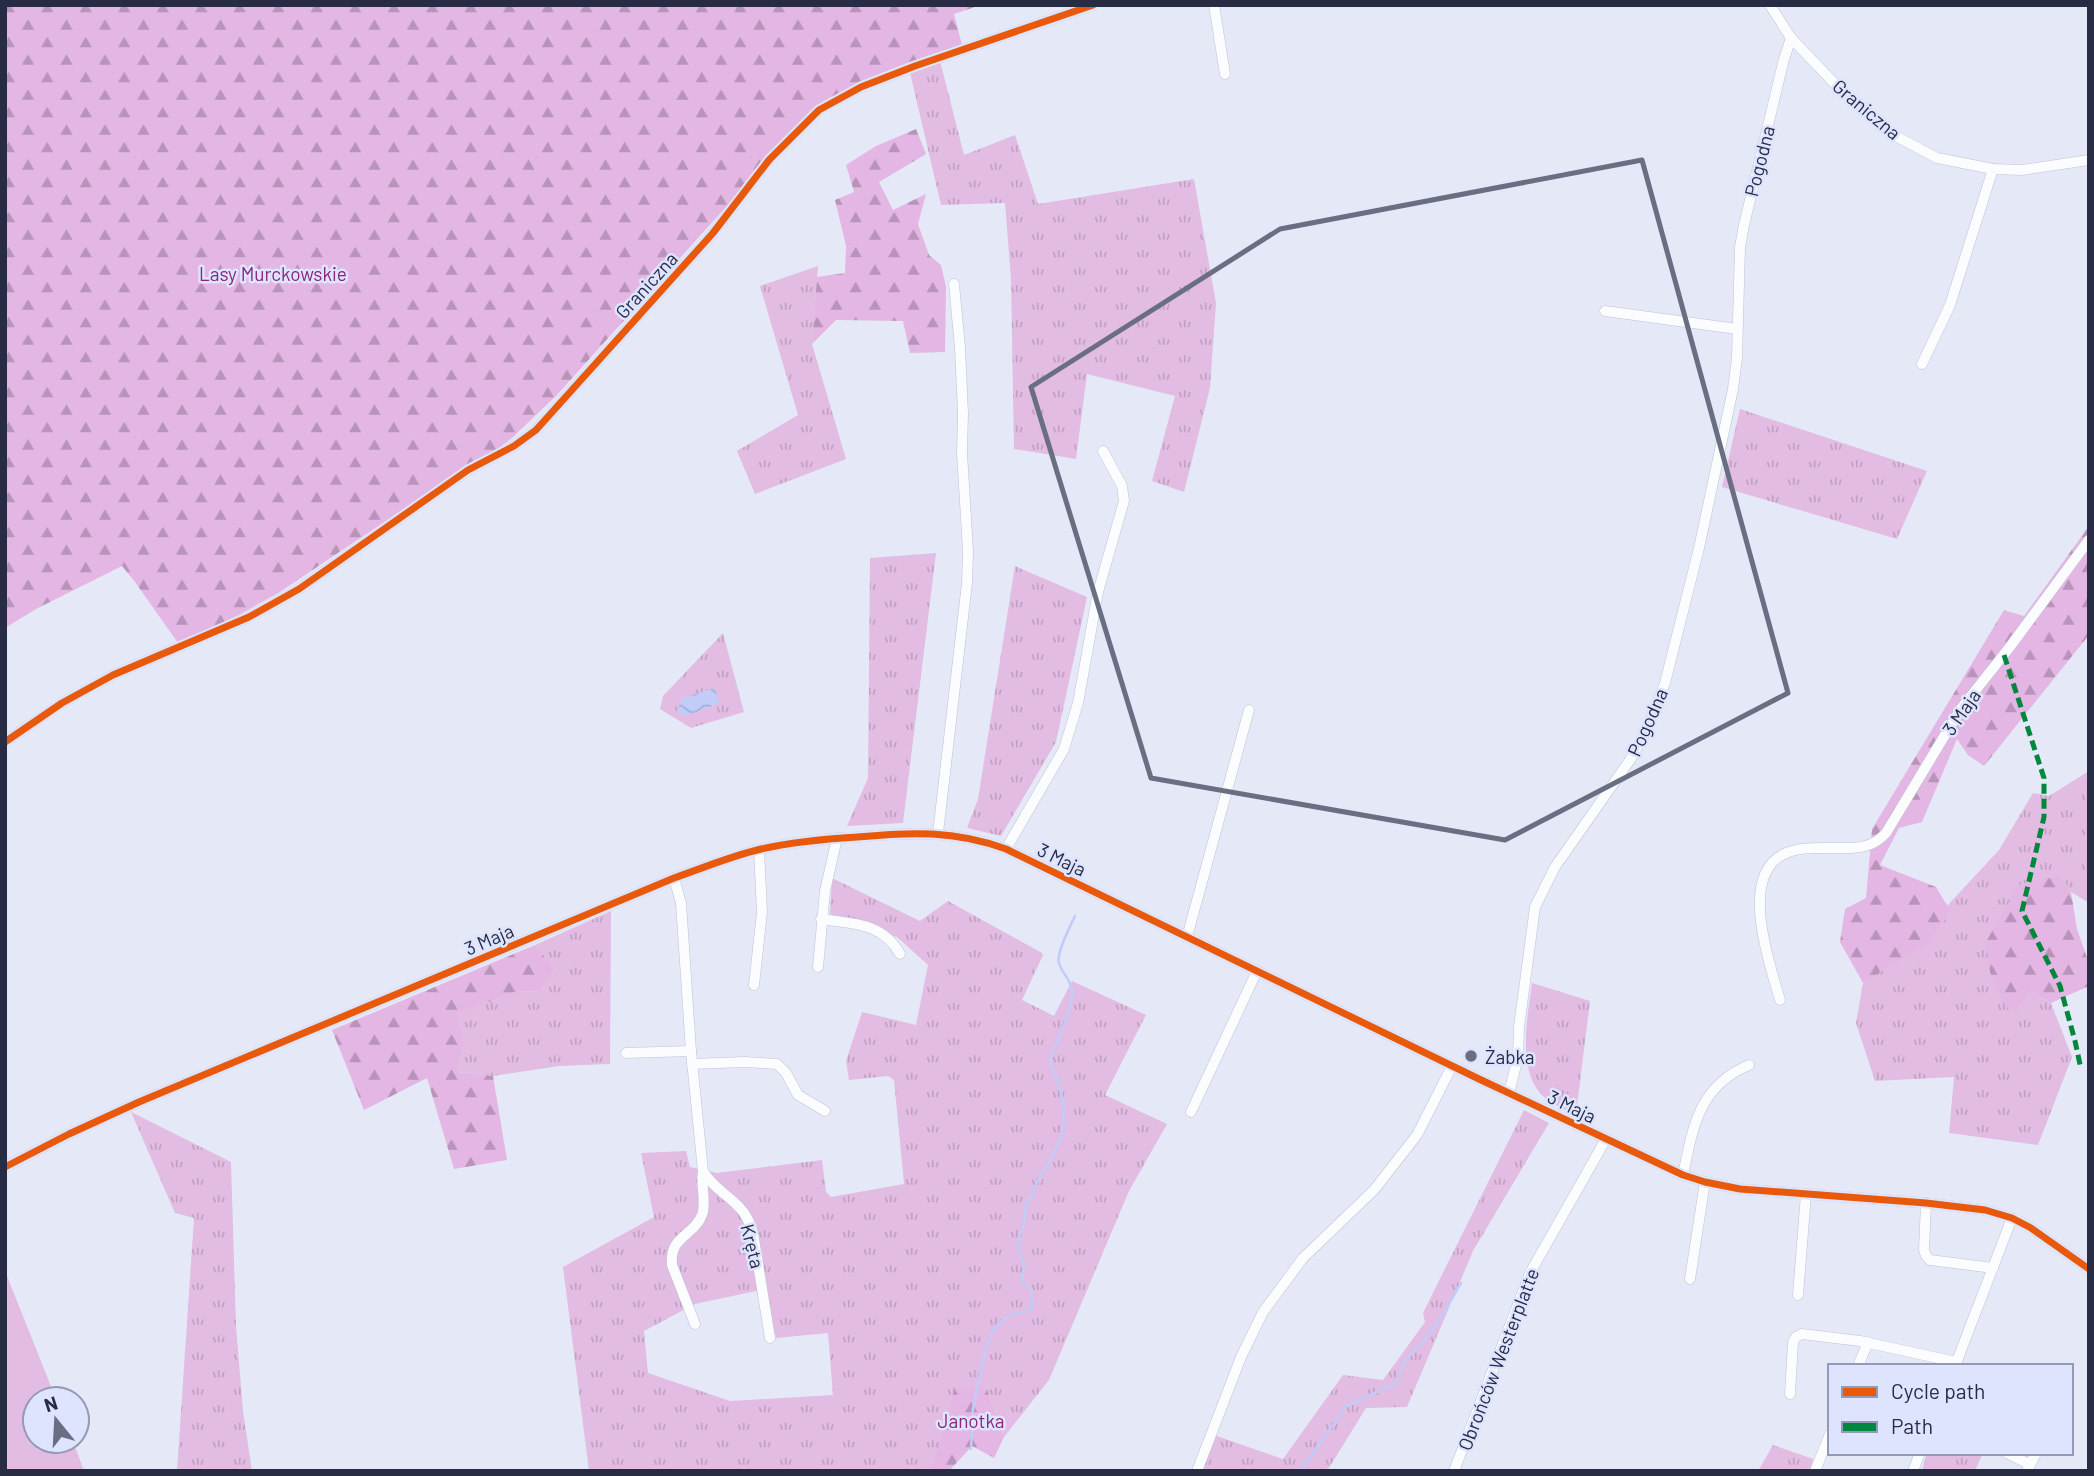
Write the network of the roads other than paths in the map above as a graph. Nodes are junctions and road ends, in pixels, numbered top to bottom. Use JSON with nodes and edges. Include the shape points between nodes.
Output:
{"nodes":[{"id":1,"x":1093,"y":5,"type":"edge"},
{"id":2,"x":1214,"y":5,"type":"edge"},
{"id":3,"x":1770,"y":5,"type":"edge"},
{"id":4,"x":1791,"y":38,"type":"junction"},
{"id":5,"x":1225,"y":74,"type":"dead end"},
{"id":6,"x":2089,"y":160,"type":"edge"},
{"id":7,"x":1993,"y":169,"type":"junction"},
{"id":8,"x":954,"y":284,"type":"dead end"},
{"id":9,"x":1605,"y":312,"type":"dead end"},
{"id":10,"x":1737,"y":329,"type":"junction"},
{"id":11,"x":1922,"y":364,"type":"dead end"},
{"id":12,"x":1103,"y":451,"type":"dead end"},
{"id":13,"x":2089,"y":540,"type":"edge"},
{"id":14,"x":1250,"y":710,"type":"dead end"},
{"id":15,"x":5,"y":742,"type":"edge"},
{"id":16,"x":938,"y":833,"type":"junction"},
{"id":17,"x":837,"y":838,"type":"junction"},
{"id":18,"x":759,"y":849,"type":"junction"},
{"id":19,"x":1006,"y":849,"type":"junction"},
{"id":20,"x":674,"y":878,"type":"junction"},
{"id":21,"x":821,"y":919,"type":"junction"},
{"id":22,"x":1187,"y":937,"type":"junction"},
{"id":23,"x":900,"y":954,"type":"dead end"},
{"id":24,"x":818,"y":967,"type":"dead end"},
{"id":25,"x":1257,"y":971,"type":"junction"},
{"id":26,"x":754,"y":985,"type":"dead end"},
{"id":27,"x":1780,"y":1000,"type":"dead end"},
{"id":28,"x":691,"y":1051,"type":"junction"},
{"id":29,"x":626,"y":1053,"type":"dead end"},
{"id":30,"x":692,"y":1064,"type":"junction"},
{"id":31,"x":1749,"y":1065,"type":"dead end"},
{"id":32,"x":1452,"y":1066,"type":"junction"},
{"id":33,"x":1509,"y":1093,"type":"junction"},
{"id":34,"x":825,"y":1111,"type":"dead end"},
{"id":35,"x":1191,"y":1112,"type":"dead end"},
{"id":36,"x":1606,"y":1139,"type":"junction"},
{"id":37,"x":5,"y":1167,"type":"edge"},
{"id":38,"x":703,"y":1171,"type":"junction"},
{"id":39,"x":1683,"y":1175,"type":"junction"},
{"id":40,"x":1705,"y":1182,"type":"junction"},
{"id":41,"x":1806,"y":1194,"type":"junction"},
{"id":42,"x":1926,"y":1203,"type":"junction"},
{"id":43,"x":2012,"y":1218,"type":"junction"},
{"id":44,"x":1993,"y":1268,"type":"junction"},
{"id":45,"x":2089,"y":1269,"type":"edge"},
{"id":46,"x":1690,"y":1279,"type":"dead end"},
{"id":47,"x":1797,"y":1295,"type":"dead end"},
{"id":48,"x":695,"y":1324,"type":"dead end"},
{"id":49,"x":770,"y":1338,"type":"dead end"},
{"id":50,"x":1868,"y":1342,"type":"junction"},
{"id":51,"x":1859,"y":1364,"type":"edge"},
{"id":52,"x":1955,"y":1364,"type":"edge"},
{"id":53,"x":1790,"y":1394,"type":"dead end"},
{"id":54,"x":1828,"y":1439,"type":"edge"},
{"id":55,"x":2010,"y":1455,"type":"edge"},
{"id":56,"x":2028,"y":1467,"type":"edge"},
{"id":57,"x":1197,"y":1471,"type":"edge"},
{"id":58,"x":1454,"y":1471,"type":"edge"},
{"id":59,"x":1815,"y":1471,"type":"edge"}],
"edges":[{"from":1,"to":15,"type":"street","name":"Graniczna","via":[[915,66],[819,110],[769,160],[713,233],[536,430],[468,470],[299,589],[236,623],[113,675]]},
{"from":2,"to":5,"type":"street"},
{"from":3,"to":4,"type":"street","name":"Graniczna"},
{"from":4,"to":7,"type":"street","name":"Graniczna","via":[[1889,133],[1937,159]]},
{"from":4,"to":10,"type":"street","name":"Pogodna","via":[[1744,225]]},
{"from":6,"to":7,"type":"street","name":"Graniczna","via":[[2021,170]]},
{"from":7,"to":11,"type":"street","via":[[1950,306]]},
{"from":8,"to":16,"type":"street","via":[[968,551]]},
{"from":9,"to":10,"type":"street"},
{"from":10,"to":33,"type":"street","name":"Pogodna","via":[[1726,424],[1665,683],[1630,760],[1555,867],[1535,908],[1518,1057]]},
{"from":12,"to":19,"type":"street","name":"3 Maja","via":[[1122,486],[1124,501],[1098,592],[1078,703],[1064,749]]},
{"from":13,"to":27,"type":"street","name":"3 Maja","via":[[1960,710],[1880,840],[1866,847],[1796,850],[1775,860],[1768,869],[1762,886],[1760,926]]},
{"from":14,"to":22,"type":"street"},
{"from":16,"to":17,"type":"street","name":"3 Maja"},
{"from":16,"to":19,"type":"street","name":"3 Maja"},
{"from":17,"to":18,"type":"street","name":"3 Maja"},
{"from":17,"to":21,"type":"street"},
{"from":18,"to":20,"type":"street","name":"3 Maja"},
{"from":18,"to":26,"type":"street","via":[[762,912]]},
{"from":19,"to":22,"type":"street","name":"3 Maja"},
{"from":20,"to":28,"type":"street","via":[[681,903]]},
{"from":20,"to":37,"type":"street","name":"3 Maja","via":[[139,1102]]},
{"from":21,"to":23,"type":"street","via":[[883,933]]},
{"from":21,"to":24,"type":"street"},
{"from":22,"to":25,"type":"street","name":"3 Maja"},
{"from":25,"to":32,"type":"street","name":"3 Maja"},
{"from":25,"to":35,"type":"street"},
{"from":28,"to":29,"type":"street"},
{"from":28,"to":30,"type":"street"},
{"from":30,"to":34,"type":"street","via":[[778,1064],[798,1095]]},
{"from":30,"to":38,"type":"street"},
{"from":31,"to":39,"type":"street","via":[[1709,1093],[1691,1134]]},
{"from":32,"to":33,"type":"street","name":"3 Maja"},
{"from":32,"to":57,"type":"street","via":[[1417,1135],[1374,1190],[1303,1258],[1263,1312]]},
{"from":33,"to":36,"type":"street","name":"3 Maja"},
{"from":36,"to":39,"type":"street","name":"3 Maja"},
{"from":36,"to":58,"type":"street","name":"Obrońców Westerplatte","via":[[1530,1273]]},
{"from":38,"to":48,"type":"street","via":[[704,1211],[676,1244],[671,1257]]},
{"from":38,"to":49,"type":"street","name":"Kręta","via":[[710,1183],[742,1210],[754,1233]]},
{"from":39,"to":40,"type":"street","name":"3 Maja"},
{"from":40,"to":41,"type":"street","name":"3 Maja"},
{"from":40,"to":46,"type":"street"},
{"from":41,"to":42,"type":"street","name":"3 Maja"},
{"from":41,"to":47,"type":"street"},
{"from":42,"to":43,"type":"street","name":"3 Maja"},
{"from":42,"to":44,"type":"street","via":[[1924,1250],[1930,1260]]},
{"from":43,"to":44,"type":"street"},
{"from":43,"to":45,"type":"street","name":"3 Maja"},
{"from":44,"to":52,"type":"street"},
{"from":50,"to":51,"type":"street"},
{"from":50,"to":52,"type":"street"},
{"from":50,"to":53,"type":"street","via":[[1796,1337]]},
{"from":54,"to":59,"type":"street"},
{"from":55,"to":56,"type":"street"}]}
